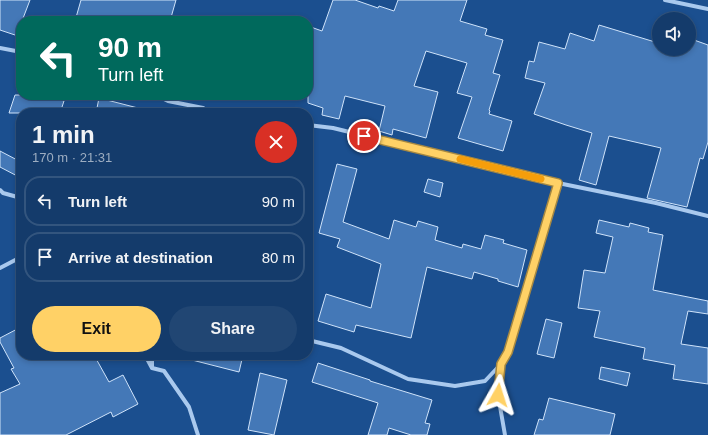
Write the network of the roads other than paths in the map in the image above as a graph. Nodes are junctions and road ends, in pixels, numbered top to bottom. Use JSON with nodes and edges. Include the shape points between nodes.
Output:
{"nodes":[{"id":1,"x":665,"y":0,"type":"edge"},
{"id":2,"x":708,"y":10,"type":"edge"},
{"id":3,"x":0,"y":48,"type":"edge"},
{"id":4,"x":16,"y":51,"type":"edge"},
{"id":5,"x":166,"y":100,"type":"edge"},
{"id":6,"x":192,"y":108,"type":"edge"},
{"id":7,"x":313,"y":126,"type":"edge"},
{"id":8,"x":558,"y":183,"type":"junction"},
{"id":9,"x":0,"y":190,"type":"edge"},
{"id":10,"x":16,"y":197,"type":"edge"},
{"id":11,"x":708,"y":216,"type":"edge"},
{"id":12,"x":16,"y":260,"type":"edge"},
{"id":13,"x":0,"y":268,"type":"edge"},
{"id":14,"x":313,"y":341,"type":"edge"},
{"id":15,"x":148,"y":360,"type":"edge"},
{"id":16,"x":152,"y":360,"type":"edge"},
{"id":17,"x":501,"y":364,"type":"junction"},
{"id":18,"x":152,"y":368,"type":"junction"},
{"id":19,"x":198,"y":435,"type":"edge"},
{"id":20,"x":505,"y":435,"type":"edge"}],
"edges":[{"from":1,"to":2,"type":"street"},
{"from":3,"to":4,"type":"street"},
{"from":5,"to":6,"type":"street"},
{"from":7,"to":8,"type":"street","via":[[333,128]]},
{"from":8,"to":11,"type":"street"},
{"from":8,"to":17,"type":"street","via":[[508,352]]},
{"from":9,"to":10,"type":"street"},
{"from":12,"to":13,"type":"street"},
{"from":14,"to":17,"type":"street","via":[[341,348],[408,378],[455,386],[485,381]]},
{"from":15,"to":18,"type":"street"},
{"from":16,"to":18,"type":"street"},
{"from":17,"to":20,"type":"street","via":[[498,395]]},
{"from":18,"to":19,"type":"street","via":[[164,371],[190,407]]}]}
